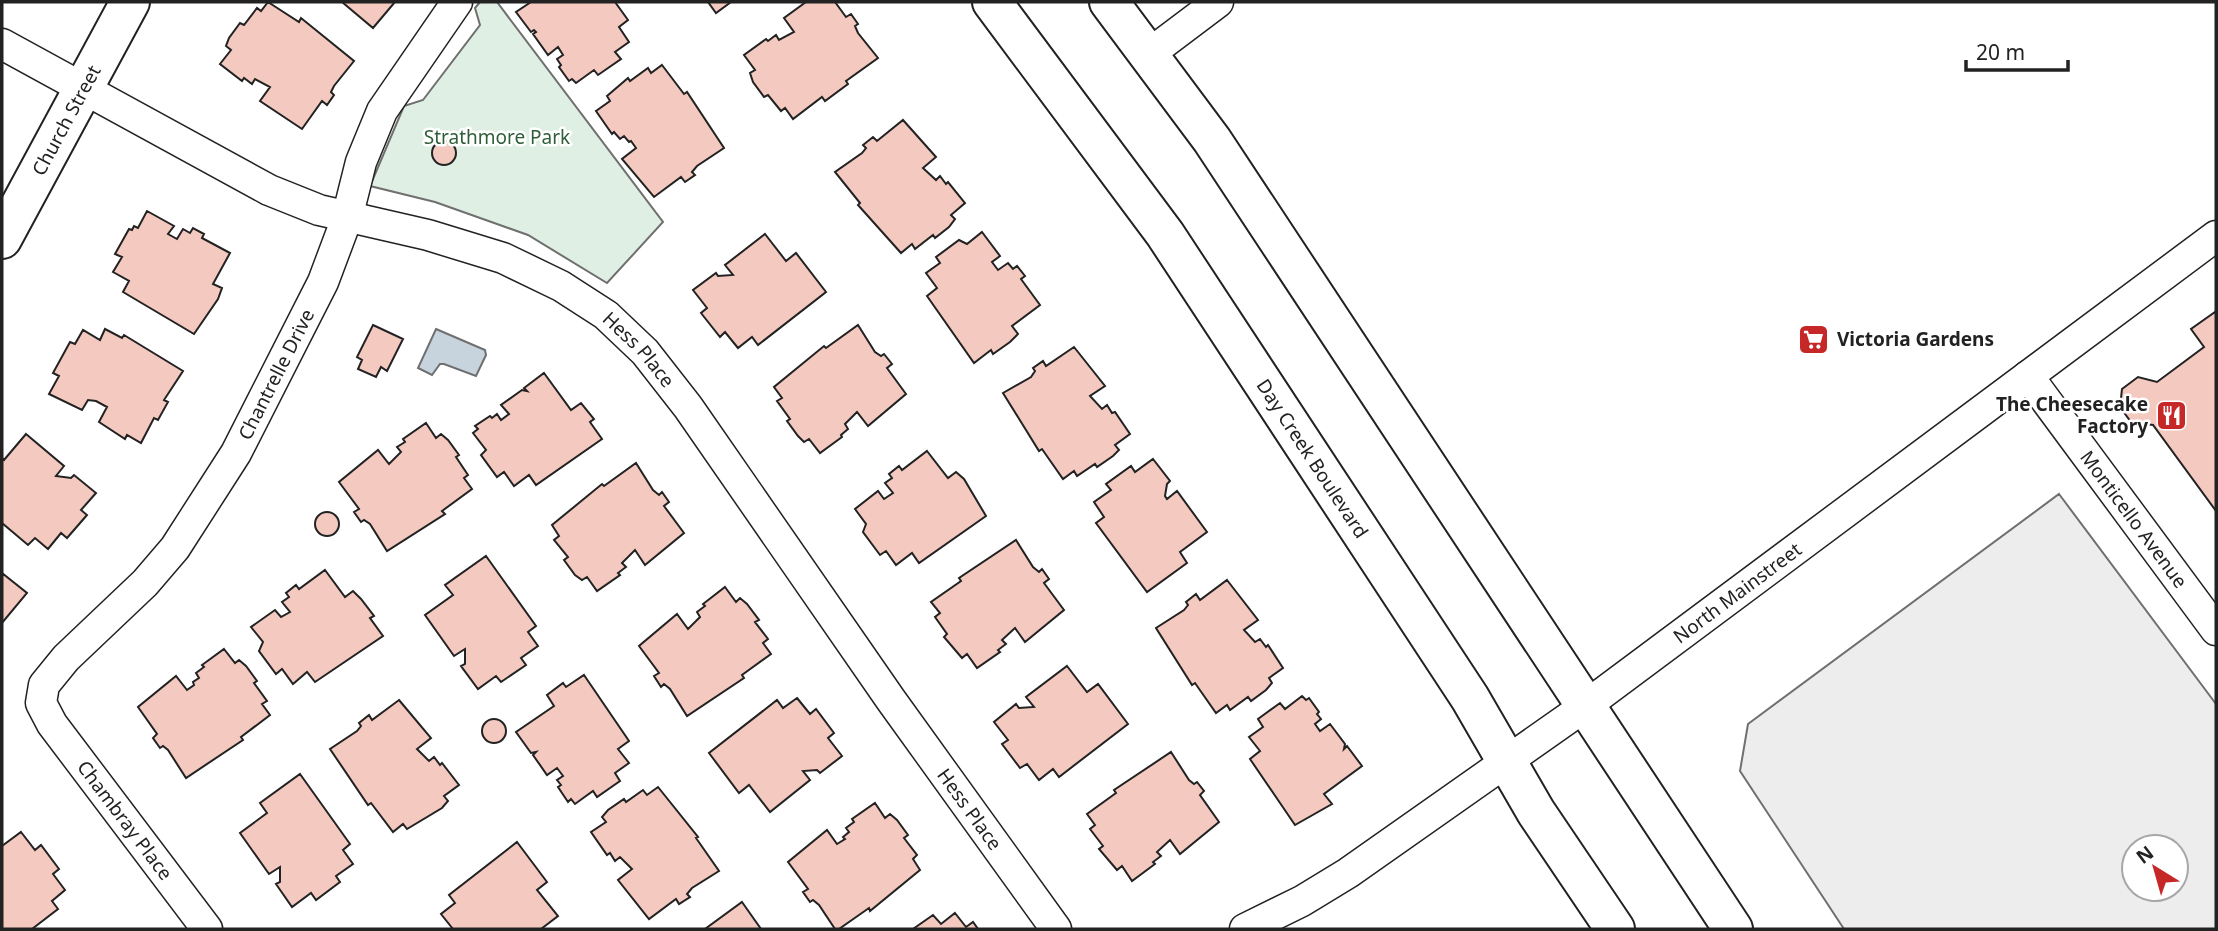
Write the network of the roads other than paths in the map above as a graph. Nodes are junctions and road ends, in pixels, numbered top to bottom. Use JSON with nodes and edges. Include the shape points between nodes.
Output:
{"nodes":[{"id":1,"x":130,"y":2,"type":"edge"},
{"id":2,"x":457,"y":2,"type":"edge"},
{"id":3,"x":992,"y":2,"type":"edge"},
{"id":4,"x":1109,"y":2,"type":"edge"},
{"id":5,"x":1218,"y":2,"type":"edge"},
{"id":6,"x":2,"y":44,"type":"edge"},
{"id":7,"x":1149,"y":54,"type":"junction"},
{"id":8,"x":84,"y":88,"type":"junction"},
{"id":9,"x":347,"y":218,"type":"junction"},
{"id":10,"x":2216,"y":236,"type":"edge"},
{"id":11,"x":2,"y":239,"type":"edge"},
{"id":12,"x":2028,"y":376,"type":"junction"},
{"id":13,"x":2216,"y":630,"type":"edge"},
{"id":14,"x":1584,"y":707,"type":"junction"},
{"id":15,"x":43,"y":710,"type":"joint"},
{"id":16,"x":1507,"y":761,"type":"junction"},
{"id":17,"x":207,"y":929,"type":"edge"},
{"id":18,"x":1056,"y":929,"type":"edge"},
{"id":19,"x":1245,"y":929,"type":"edge"},
{"id":20,"x":1615,"y":929,"type":"edge"},
{"id":21,"x":1732,"y":929,"type":"edge"}],
"edges":[{"from":1,"to":8,"type":"main road","name":"Church Street"},
{"from":2,"to":9,"type":"street","name":"Chantrelle Drive","via":[[382,111],[361,162]]},
{"from":3,"to":16,"type":"main road","name":"Day Creek Boulevard","via":[[1165,234]]},
{"from":4,"to":7,"type":"main road"},
{"from":5,"to":7,"type":"street"},
{"from":6,"to":8,"type":"street","name":"Hess Place"},
{"from":7,"to":14,"type":"main road","via":[[1212,140]]},
{"from":8,"to":9,"type":"street","name":"Hess Place","via":[[270,190]]},
{"from":8,"to":11,"type":"main road","name":"Church Street"},
{"from":9,"to":15,"type":"street","name":"Chantrelle Drive","via":[[305,321],[206,503],[145,583],[51,675],[40,695]]},
{"from":9,"to":18,"type":"street","name":"Hess Place","via":[[428,235],[503,258],[585,300],[633,339],[688,407]]},
{"from":10,"to":12,"type":"street","name":"North Mainstreet"},
{"from":12,"to":13,"type":"street","name":"Monticello Avenue"},
{"from":12,"to":14,"type":"street","name":"North Mainstreet"},
{"from":14,"to":16,"type":"street","name":"North Mainstreet"},
{"from":14,"to":21,"type":"main road"},
{"from":15,"to":17,"type":"street","name":"Chambray Place"},
{"from":16,"to":19,"type":"street","name":"North Mainstreet","via":[[1348,873]]},
{"from":16,"to":20,"type":"main road","name":"Day Creek Boulevard"}]}
